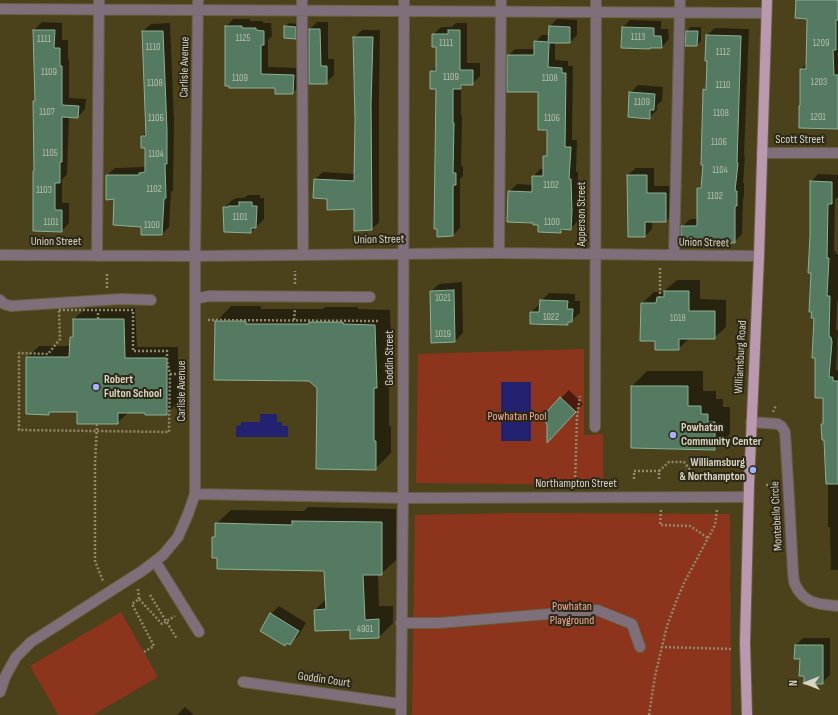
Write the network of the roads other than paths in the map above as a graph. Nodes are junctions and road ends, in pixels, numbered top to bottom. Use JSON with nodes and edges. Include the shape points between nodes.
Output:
{"nodes":[{"id":1,"x":302,"y":0,"type":"edge"},
{"id":2,"x":404,"y":0,"type":"edge"},
{"id":3,"x":500,"y":0,"type":"edge"},
{"id":4,"x":596,"y":0,"type":"edge"},
{"id":5,"x":680,"y":0,"type":"edge"},
{"id":6,"x":767,"y":0,"type":"edge"},
{"id":7,"x":99,"y":5,"type":"edge"},
{"id":8,"x":198,"y":5,"type":"edge"},
{"id":9,"x":0,"y":9,"type":"edge"},
{"id":10,"x":302,"y":11,"type":"junction"},
{"id":11,"x":404,"y":11,"type":"junction"},
{"id":12,"x":500,"y":11,"type":"junction"},
{"id":13,"x":596,"y":12,"type":"junction"},
{"id":14,"x":680,"y":13,"type":"junction"},
{"id":15,"x":766,"y":13,"type":"junction"},
{"id":16,"x":762,"y":152,"type":"junction"},
{"id":17,"x":838,"y":153,"type":"edge"},
{"id":18,"x":403,"y":253,"type":"junction"},
{"id":19,"x":499,"y":253,"type":"junction"},
{"id":20,"x":303,"y":254,"type":"junction"},
{"id":21,"x":0,"y":255,"type":"edge"},
{"id":22,"x":595,"y":255,"type":"junction"},
{"id":23,"x":674,"y":255,"type":"junction"},
{"id":24,"x":97,"y":256,"type":"junction"},
{"id":25,"x":195,"y":256,"type":"junction"},
{"id":26,"x":759,"y":256,"type":"junction"},
{"id":27,"x":370,"y":297,"type":"dead end"},
{"id":28,"x":195,"y":298,"type":"junction"},
{"id":29,"x":0,"y":300,"type":"edge"},
{"id":30,"x":151,"y":300,"type":"dead end"},
{"id":31,"x":751,"y":422,"type":"junction"},
{"id":32,"x":595,"y":427,"type":"dead end"},
{"id":33,"x":195,"y":494,"type":"junction"},
{"id":34,"x":748,"y":497,"type":"junction"},
{"id":35,"x":403,"y":498,"type":"junction"},
{"id":36,"x":155,"y":561,"type":"junction"},
{"id":37,"x":838,"y":606,"type":"edge"},
{"id":38,"x":401,"y":623,"type":"junction"},
{"id":39,"x":199,"y":632,"type":"dead end"},
{"id":40,"x":640,"y":647,"type":"dead end"},
{"id":41,"x":243,"y":682,"type":"dead end"},
{"id":42,"x":0,"y":692,"type":"edge"},
{"id":43,"x":401,"y":704,"type":"junction"},
{"id":44,"x":401,"y":715,"type":"edge"},
{"id":45,"x":747,"y":715,"type":"edge"}],
"edges":[{"from":1,"to":10,"type":"street"},
{"from":2,"to":11,"type":"street","name":"Goddin Street"},
{"from":3,"to":12,"type":"street"},
{"from":4,"to":13,"type":"street","name":"Apperson Street"},
{"from":5,"to":14,"type":"street"},
{"from":6,"to":15,"type":"main road","name":"Williamsburg Road"},
{"from":7,"to":8,"type":"street"},
{"from":7,"to":9,"type":"street"},
{"from":7,"to":24,"type":"street"},
{"from":8,"to":10,"type":"street"},
{"from":8,"to":25,"type":"street","name":"Carlisle Avenue"},
{"from":10,"to":11,"type":"street"},
{"from":10,"to":20,"type":"street"},
{"from":11,"to":12,"type":"street"},
{"from":11,"to":18,"type":"street","name":"Goddin Street"},
{"from":12,"to":13,"type":"street"},
{"from":12,"to":19,"type":"street"},
{"from":13,"to":14,"type":"street"},
{"from":13,"to":22,"type":"street","name":"Apperson Street"},
{"from":14,"to":15,"type":"street"},
{"from":14,"to":23,"type":"street"},
{"from":15,"to":16,"type":"main road","name":"Williamsburg Road"},
{"from":16,"to":17,"type":"street","name":"Scott Street"},
{"from":16,"to":26,"type":"main road","name":"Williamsburg Road"},
{"from":18,"to":19,"type":"street","name":"Union Street"},
{"from":18,"to":20,"type":"street","name":"Union Street"},
{"from":18,"to":35,"type":"street","name":"Goddin Street"},
{"from":19,"to":22,"type":"street","name":"Union Street"},
{"from":20,"to":25,"type":"street","name":"Union Street"},
{"from":21,"to":24,"type":"street","name":"Union Street"},
{"from":22,"to":23,"type":"street","name":"Union Street"},
{"from":22,"to":32,"type":"street","name":"Apperson Street"},
{"from":23,"to":26,"type":"street","name":"Union Street"},
{"from":24,"to":25,"type":"street","name":"Union Street"},
{"from":25,"to":28,"type":"street","name":"Carlisle Avenue"},
{"from":26,"to":31,"type":"main road","name":"Williamsburg Road"},
{"from":27,"to":28,"type":"street"},
{"from":28,"to":33,"type":"street","name":"Carlisle Avenue"},
{"from":29,"to":30,"type":"street","via":[[11,306],[121,299]]},
{"from":31,"to":34,"type":"main road","name":"Williamsburg Road"},
{"from":31,"to":37,"type":"street","name":"Montebello Circle","via":[[778,424],[785,432],[794,582],[803,596],[810,601]]},
{"from":33,"to":35,"type":"street","name":"Northampton Street"},
{"from":33,"to":36,"type":"street","name":"Carlisle Avenue","via":[[178,537]]},
{"from":34,"to":35,"type":"street","name":"Northampton Street"},
{"from":34,"to":45,"type":"main road","name":"Williamsburg Road","via":[[745,642]]},
{"from":35,"to":38,"type":"street","name":"Goddin Street"},
{"from":36,"to":39,"type":"street"},
{"from":36,"to":42,"type":"street","name":"Carlisle Avenue","via":[[31,642],[16,657]]},
{"from":38,"to":40,"type":"street","via":[[439,623],[597,610],[632,624]]},
{"from":38,"to":43,"type":"street","name":"Goddin Street"},
{"from":41,"to":43,"type":"street","name":"Goddin Court"},
{"from":43,"to":44,"type":"street","name":"Goddin Street"}]}
